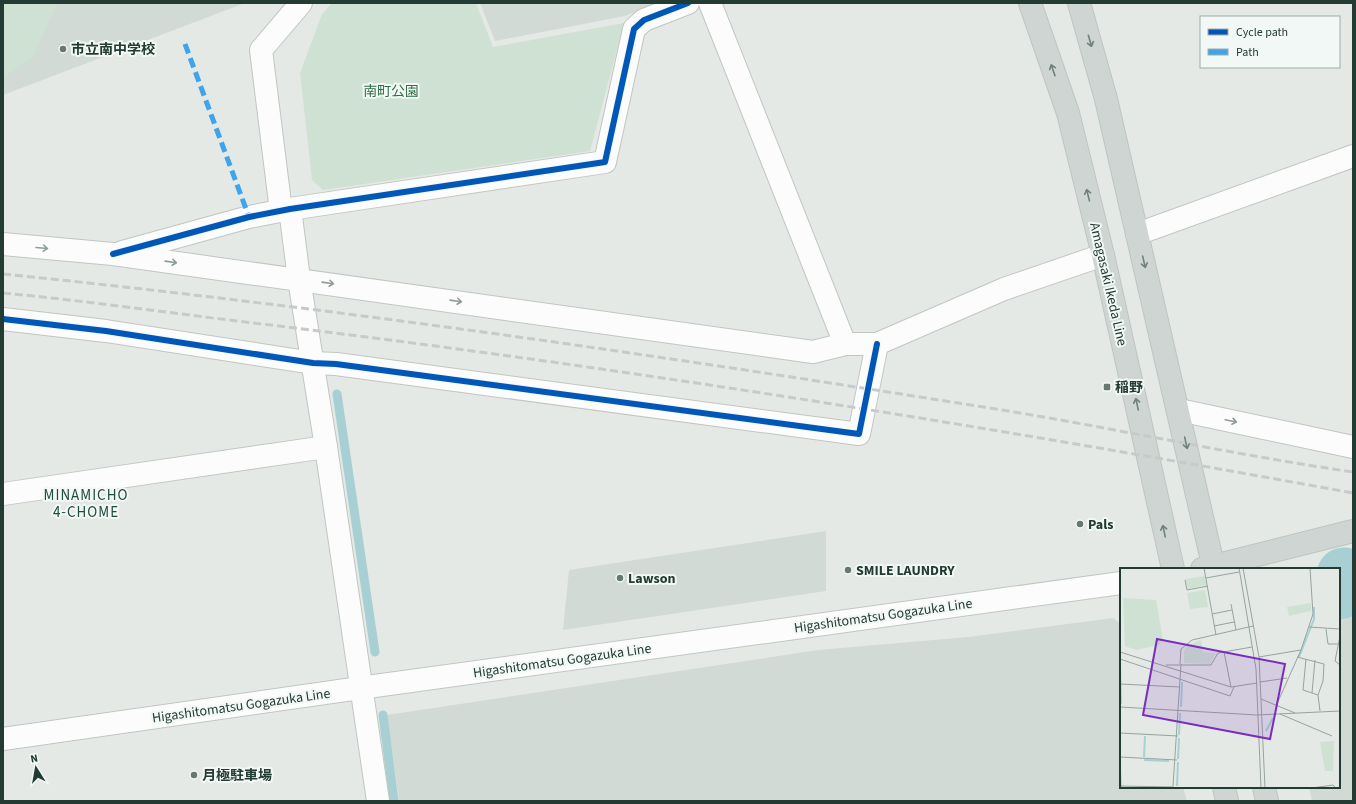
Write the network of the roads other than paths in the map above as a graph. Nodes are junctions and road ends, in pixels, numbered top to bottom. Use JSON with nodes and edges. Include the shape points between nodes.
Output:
{"nodes":[{"id":1,"x":301,"y":3,"type":"edge"},
{"id":2,"x":688,"y":3,"type":"edge"},
{"id":3,"x":710,"y":3,"type":"edge"},
{"id":4,"x":1030,"y":3,"type":"edge"},
{"id":5,"x":1079,"y":3,"type":"edge"},
{"id":6,"x":1353,"y":156,"type":"edge"},
{"id":7,"x":285,"y":210,"type":"junction"},
{"id":8,"x":1137,"y":234,"type":"junction"},
{"id":9,"x":3,"y":244,"type":"edge"},
{"id":10,"x":113,"y":254,"type":"junction"},
{"id":11,"x":1103,"y":255,"type":"junction"},
{"id":12,"x":299,"y":279,"type":"junction"},
{"id":13,"x":3,"y":319,"type":"edge"},
{"id":14,"x":845,"y":344,"type":"junction"},
{"id":15,"x":877,"y":344,"type":"junction"},
{"id":16,"x":313,"y":363,"type":"junction"},
{"id":17,"x":1179,"y":410,"type":"junction"},
{"id":18,"x":1352,"y":442,"type":"edge"},
{"id":19,"x":326,"y":447,"type":"junction"},
{"id":20,"x":3,"y":494,"type":"edge"},
{"id":21,"x":1353,"y":531,"type":"edge"},
{"id":22,"x":1173,"y":568,"type":"edge"},
{"id":23,"x":1210,"y":568,"type":"edge"},
{"id":24,"x":1120,"y":583,"type":"edge"},
{"id":25,"x":360,"y":688,"type":"junction"},
{"id":26,"x":3,"y":739,"type":"edge"},
{"id":27,"x":1224,"y":788,"type":"edge"},
{"id":28,"x":1264,"y":788,"type":"edge"},
{"id":29,"x":378,"y":801,"type":"edge"},
{"id":30,"x":1227,"y":801,"type":"edge"},
{"id":31,"x":1267,"y":801,"type":"edge"}],
"edges":[{"from":1,"to":7,"type":"street","via":[[261,50]]},
{"from":2,"to":7,"type":"street","via":[[644,20],[634,29],[605,162]]},
{"from":3,"to":14,"type":"street"},
{"from":11,"to":4,"type":"main road","name":"Amagasaki Ikeda Line","one_way":true,"via":[[1068,113]]},
{"from":5,"to":8,"type":"main road","one_way":true,"via":[[1106,99]]},
{"from":6,"to":8,"type":"street"},
{"from":7,"to":10,"type":"street"},
{"from":7,"to":12,"type":"street"},
{"from":8,"to":17,"type":"main road","one_way":true},
{"from":9,"to":10,"type":"street","one_way":true},
{"from":10,"to":12,"type":"street","one_way":true},
{"from":11,"to":15,"type":"street","via":[[1004,289]]},
{"from":22,"to":11,"type":"main road","name":"Amagasaki Ikeda Line","one_way":true},
{"from":12,"to":14,"type":"street","one_way":true,"via":[[814,352]]},
{"from":12,"to":16,"type":"street"},
{"from":13,"to":16,"type":"street","via":[[106,331]]},
{"from":14,"to":15,"type":"street"},
{"from":15,"to":16,"type":"street","via":[[860,434]]},
{"from":16,"to":19,"type":"street"},
{"from":17,"to":18,"type":"street","one_way":true},
{"from":17,"to":23,"type":"main road","one_way":true},
{"from":19,"to":20,"type":"street"},
{"from":19,"to":25,"type":"street"},
{"from":21,"to":23,"type":"main road"},
{"from":24,"to":25,"type":"street","name":"Higashitomatsu Gogazuka Line"},
{"from":25,"to":26,"type":"street","name":"Higashitomatsu Gogazuka Line"},
{"from":25,"to":29,"type":"street"},
{"from":27,"to":30,"type":"main road"},
{"from":28,"to":31,"type":"main road"}]}
